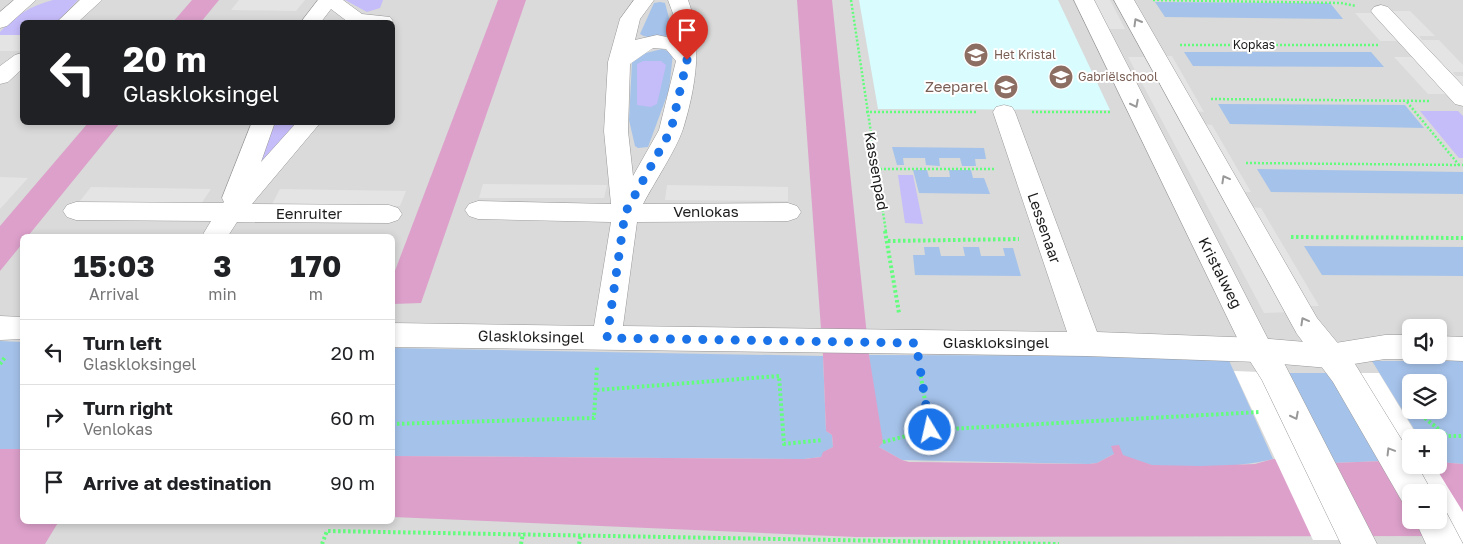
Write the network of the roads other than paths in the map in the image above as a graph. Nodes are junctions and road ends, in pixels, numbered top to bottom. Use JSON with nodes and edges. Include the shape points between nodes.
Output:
{"nodes":[{"id":1,"x":41,"y":0,"type":"edge"},
{"id":2,"x":92,"y":0,"type":"edge"},
{"id":3,"x":330,"y":0,"type":"edge"},
{"id":4,"x":644,"y":0,"type":"edge"},
{"id":5,"x":678,"y":0,"type":"edge"},
{"id":6,"x":1084,"y":0,"type":"edge"},
{"id":7,"x":1124,"y":0,"type":"edge"},
{"id":8,"x":390,"y":2,"type":"dead end"},
{"id":9,"x":21,"y":4,"type":"edge"},
{"id":10,"x":1381,"y":11,"type":"road end"},
{"id":11,"x":69,"y":20,"type":"edge"},
{"id":12,"x":313,"y":20,"type":"edge"},
{"id":13,"x":353,"y":20,"type":"edge"},
{"id":14,"x":383,"y":20,"type":"edge"},
{"id":15,"x":0,"y":22,"type":"edge"},
{"id":16,"x":687,"y":60,"type":"junction"},
{"id":17,"x":20,"y":61,"type":"edge"},
{"id":18,"x":619,"y":62,"type":"junction"},
{"id":19,"x":0,"y":77,"type":"edge"},
{"id":20,"x":1463,"y":99,"type":"edge"},
{"id":21,"x":1004,"y":112,"type":"dead end"},
{"id":22,"x":263,"y":125,"type":"edge"},
{"id":23,"x":307,"y":125,"type":"edge"},
{"id":24,"x":478,"y":210,"type":"dead end"},
{"id":25,"x":76,"y":211,"type":"dead end"},
{"id":26,"x":788,"y":212,"type":"dead end"},
{"id":27,"x":229,"y":213,"type":"junction"},
{"id":28,"x":625,"y":213,"type":"junction"},
{"id":29,"x":390,"y":214,"type":"dead end"},
{"id":30,"x":216,"y":234,"type":"edge"},
{"id":31,"x":0,"y":328,"type":"edge"},
{"id":32,"x":20,"y":328,"type":"edge"},
{"id":33,"x":395,"y":335,"type":"edge"},
{"id":34,"x":602,"y":338,"type":"junction"},
{"id":35,"x":1086,"y":344,"type":"junction"},
{"id":36,"x":1402,"y":347,"type":"edge"},
{"id":37,"x":1447,"y":348,"type":"edge"},
{"id":38,"x":1463,"y":348,"type":"edge"},
{"id":39,"x":1266,"y":361,"type":"junction"},
{"id":40,"x":1337,"y":364,"type":"junction"},
{"id":41,"x":1410,"y":484,"type":"edge"},
{"id":42,"x":1358,"y":542,"type":"edge"}],
"edges":[{"from":1,"to":9,"type":"street"},
{"from":2,"to":11,"type":"street"},
{"from":3,"to":12,"type":"street"},
{"from":3,"to":13,"type":"street"},
{"from":4,"to":18,"type":"street","via":[[630,19]]},
{"from":5,"to":16,"type":"street","via":[[685,20]]},
{"from":6,"to":39,"type":"street","name":"Kristalweg","one_way":true},
{"from":40,"to":7,"type":"street","one_way":true,"via":[[1307,326]]},
{"from":8,"to":14,"type":"street"},
{"from":9,"to":15,"type":"street"},
{"from":10,"to":20,"type":"street"},
{"from":16,"to":18,"type":"street","via":[[673,45],[655,42],[638,44]]},
{"from":16,"to":28,"type":"street","via":[[671,130]]},
{"from":17,"to":19,"type":"street"},
{"from":18,"to":28,"type":"street","via":[[616,130]]},
{"from":21,"to":35,"type":"street","name":"Lessenaar"},
{"from":22,"to":27,"type":"street"},
{"from":23,"to":27,"type":"street"},
{"from":24,"to":28,"type":"street","name":"Venlokas"},
{"from":25,"to":27,"type":"street","name":"Eenruiter"},
{"from":26,"to":28,"type":"street","name":"Venlokas"},
{"from":27,"to":29,"type":"street","name":"Eenruiter"},
{"from":27,"to":30,"type":"street"},
{"from":28,"to":34,"type":"street"},
{"from":31,"to":32,"type":"street"},
{"from":33,"to":34,"type":"street","name":"Glaskloksingel"},
{"from":34,"to":35,"type":"street","name":"Glaskloksingel"},
{"from":35,"to":39,"type":"street","name":"Glaskloksingel"},
{"from":36,"to":40,"type":"street","via":[[1385,347]]},
{"from":37,"to":38,"type":"street"},
{"from":39,"to":40,"type":"street","name":"Glaskloksingel"},
{"from":39,"to":42,"type":"street","name":"Kristalweg","one_way":true},
{"from":41,"to":40,"type":"street","one_way":true}]}
